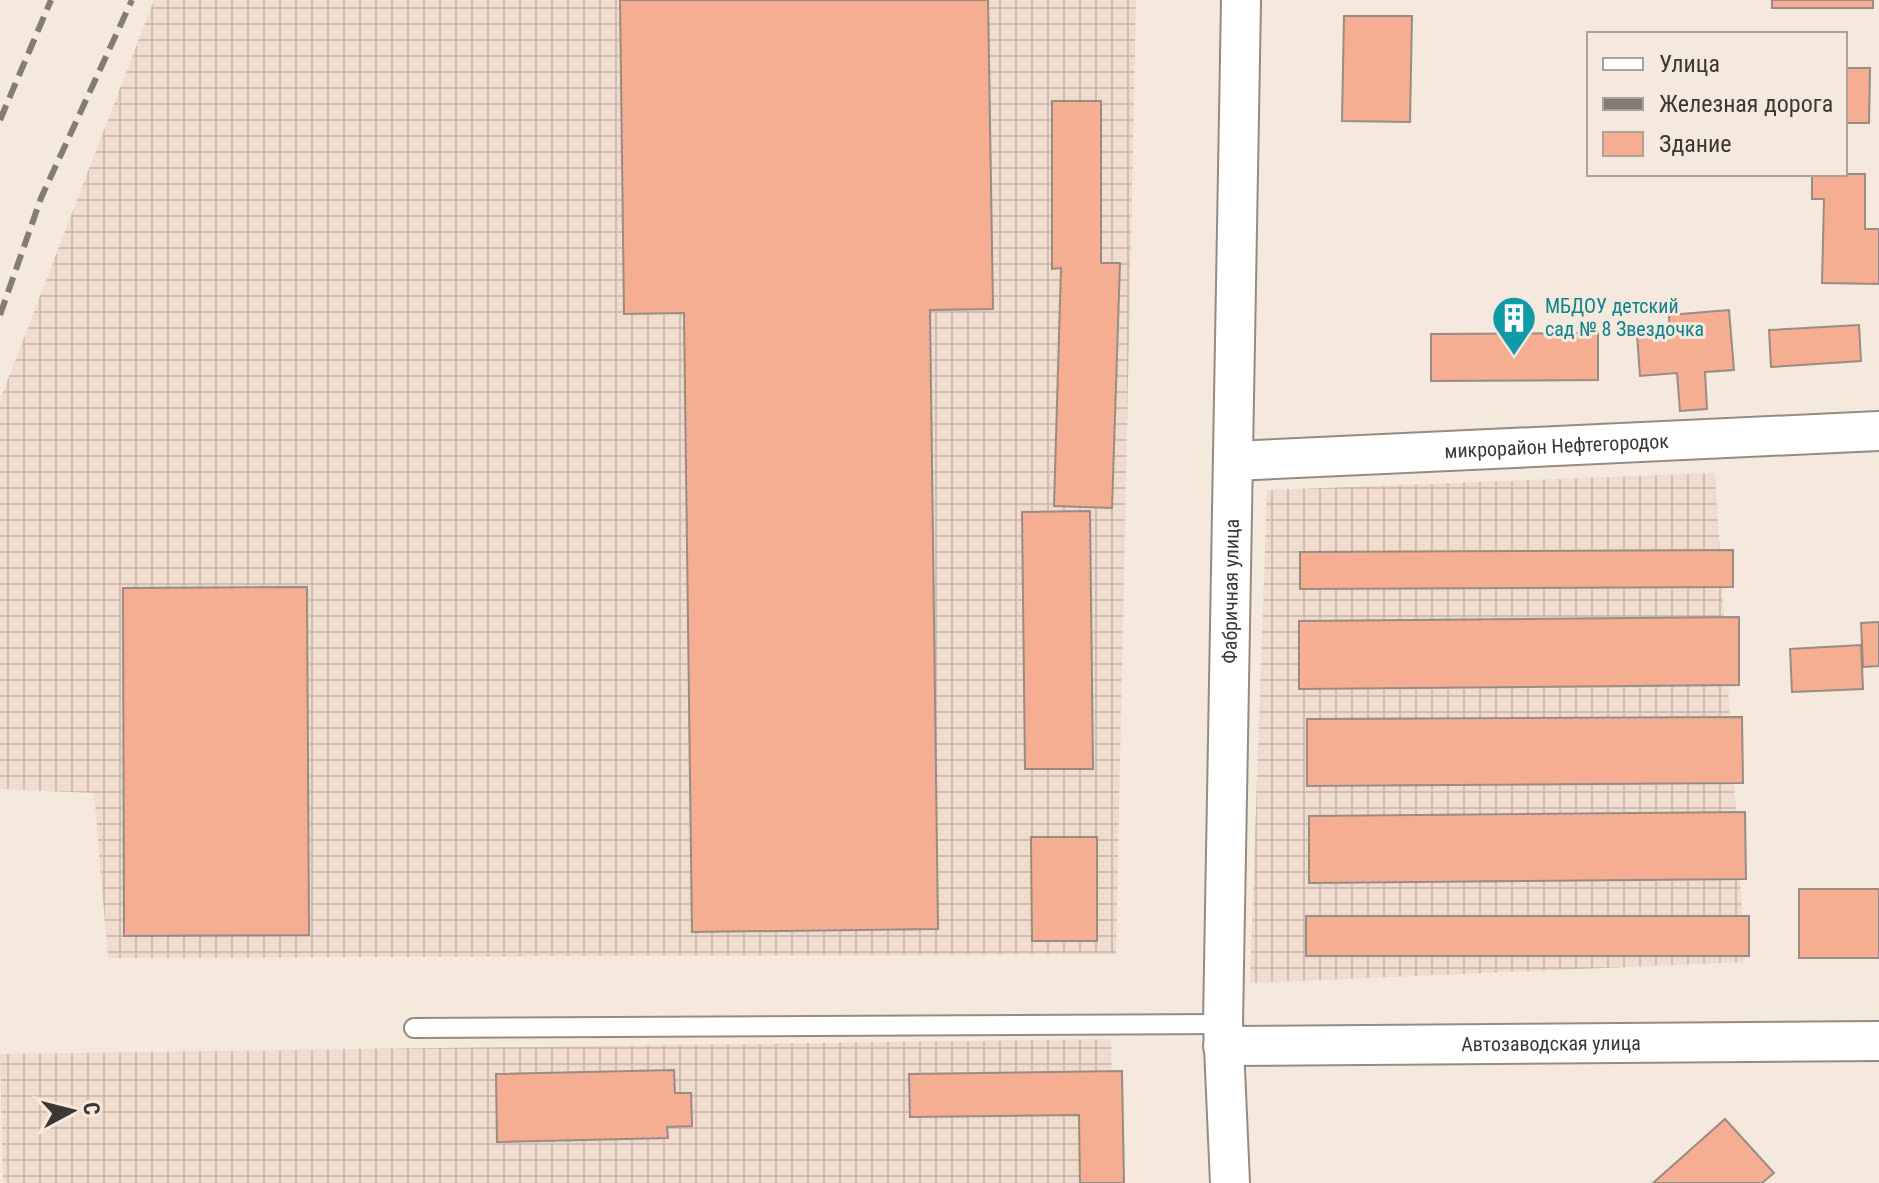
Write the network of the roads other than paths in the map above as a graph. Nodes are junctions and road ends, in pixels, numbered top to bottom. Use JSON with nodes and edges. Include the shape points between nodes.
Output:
{"nodes":[{"id":1,"x":1241,"y":0,"type":"edge"},
{"id":2,"x":1879,"y":431,"type":"edge"},
{"id":3,"x":1233,"y":461,"type":"junction"},
{"id":4,"x":414,"y":1028,"type":"dead end"},
{"id":5,"x":1223,"y":1035,"type":"junction"},
{"id":6,"x":1879,"y":1041,"type":"edge"},
{"id":7,"x":1230,"y":1183,"type":"edge"}],
"edges":[{"from":1,"to":3,"type":"street","name":"Фабричная улица"},
{"from":2,"to":3,"type":"street","name":"микрорайон Нефтегородок"},
{"from":3,"to":5,"type":"street","name":"Фабричная улица"},
{"from":4,"to":5,"type":"lane"},
{"from":5,"to":6,"type":"street","name":"Автозаводская улица"},
{"from":5,"to":7,"type":"street","name":"Фабричная улица"}]}
